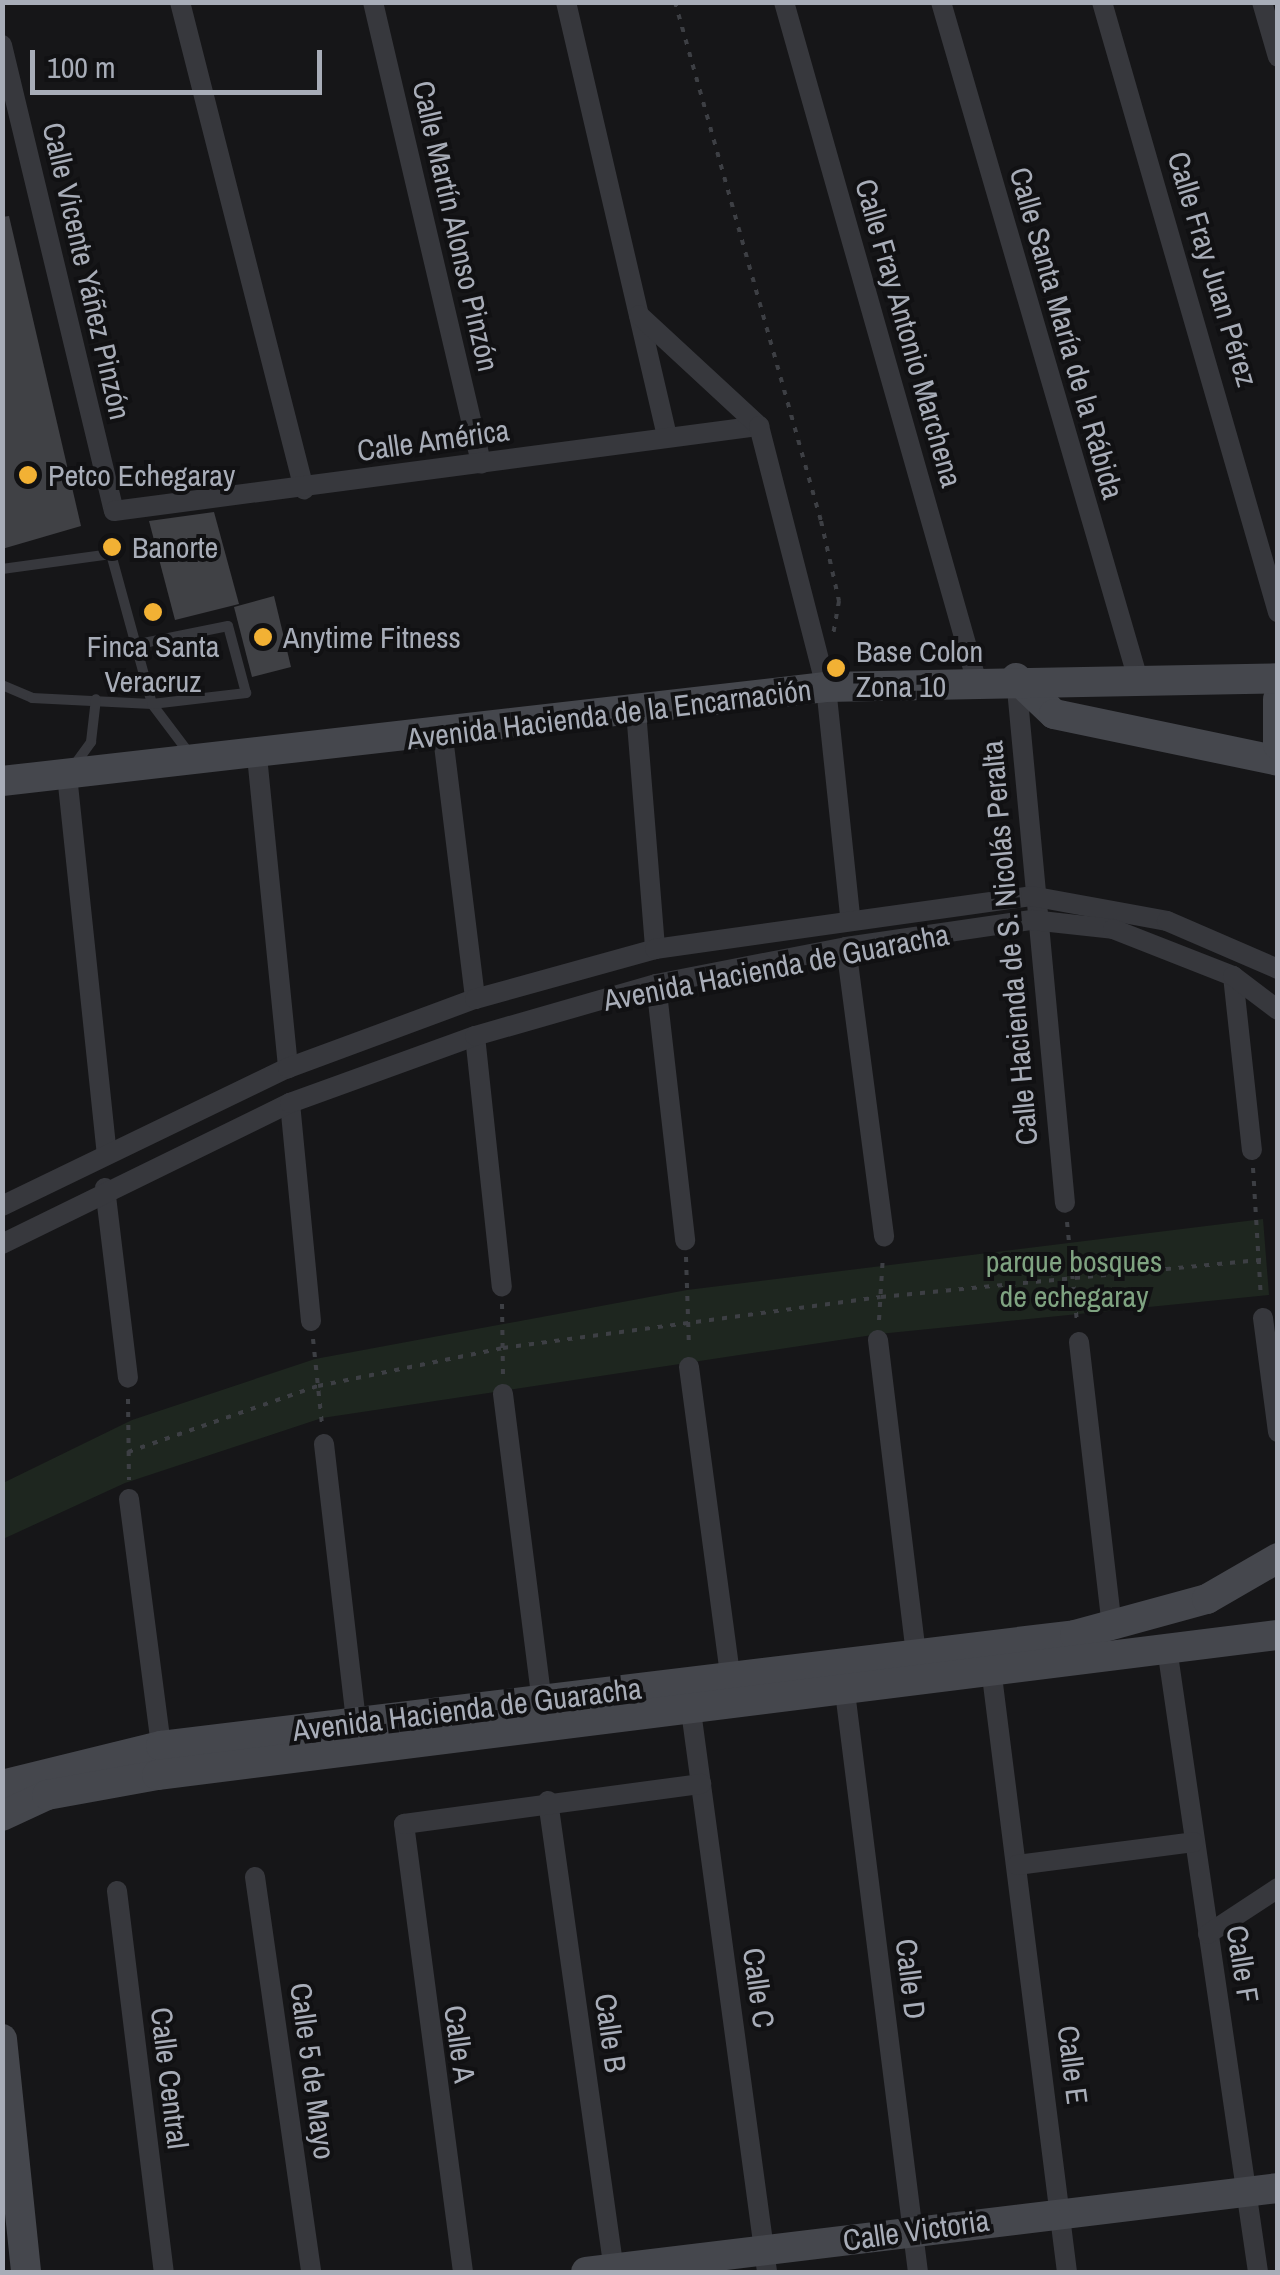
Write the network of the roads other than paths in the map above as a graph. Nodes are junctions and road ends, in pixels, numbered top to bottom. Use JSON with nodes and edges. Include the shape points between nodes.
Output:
{"nodes":[{"id":1,"x":180,"y":2,"type":"edge"},
{"id":2,"x":373,"y":2,"type":"edge"},
{"id":3,"x":566,"y":2,"type":"edge"},
{"id":4,"x":784,"y":2,"type":"edge"},
{"id":5,"x":941,"y":2,"type":"edge"},
{"id":6,"x":1102,"y":2,"type":"edge"},
{"id":7,"x":1262,"y":2,"type":"edge"},
{"id":8,"x":2,"y":45,"type":"edge"},
{"id":9,"x":1278,"y":56,"type":"edge"},
{"id":10,"x":639,"y":315,"type":"junction"},
{"id":11,"x":760,"y":426,"type":"junction"},
{"id":12,"x":667,"y":436,"type":"junction"},
{"id":13,"x":481,"y":464,"type":"junction"},
{"id":14,"x":304,"y":488,"type":"junction"},
{"id":15,"x":114,"y":511,"type":"joint"},
{"id":16,"x":5,"y":568,"type":"edge"},
{"id":17,"x":1278,"y":612,"type":"edge"},
{"id":18,"x":139,"y":644,"type":"junction"},
{"id":19,"x":823,"y":674,"type":"junction"},
{"id":20,"x":1016,"y":678,"type":"junction"},
{"id":21,"x":1278,"y":678,"type":"edge"},
{"id":22,"x":1138,"y":679,"type":"junction"},
{"id":23,"x":976,"y":680,"type":"junction"},
{"id":24,"x":2,"y":685,"type":"edge"},
{"id":25,"x":96,"y":699,"type":"junction"},
{"id":26,"x":1278,"y":699,"type":"edge"},
{"id":27,"x":152,"y":704,"type":"junction"},
{"id":28,"x":636,"y":711,"type":"junction"},
{"id":29,"x":443,"y":737,"type":"junction"},
{"id":30,"x":1278,"y":745,"type":"edge"},
{"id":31,"x":256,"y":756,"type":"junction"},
{"id":32,"x":1278,"y":761,"type":"edge"},
{"id":33,"x":195,"y":762,"type":"junction"},
{"id":34,"x":67,"y":775,"type":"junction"},
{"id":35,"x":2,"y":782,"type":"edge"},
{"id":36,"x":1030,"y":896,"type":"junction"},
{"id":37,"x":850,"y":915,"type":"junction"},
{"id":38,"x":1032,"y":920,"type":"junction"},
{"id":39,"x":846,"y":947,"type":"junction"},
{"id":40,"x":656,"y":949,"type":"junction"},
{"id":41,"x":612,"y":961,"type":"junction"},
{"id":42,"x":1278,"y":969,"type":"edge"},
{"id":43,"x":1233,"y":976,"type":"junction"},
{"id":44,"x":656,"y":984,"type":"junction"},
{"id":45,"x":511,"y":990,"type":"junction"},
{"id":46,"x":614,"y":996,"type":"junction"},
{"id":47,"x":474,"y":999,"type":"junction"},
{"id":48,"x":1278,"y":1010,"type":"edge"},
{"id":49,"x":514,"y":1025,"type":"junction"},
{"id":50,"x":476,"y":1036,"type":"junction"},
{"id":51,"x":288,"y":1068,"type":"junction"},
{"id":52,"x":290,"y":1103,"type":"junction"},
{"id":53,"x":159,"y":1125,"type":"junction"},
{"id":54,"x":106,"y":1148,"type":"junction"},
{"id":55,"x":1252,"y":1150,"type":"road end"},
{"id":56,"x":173,"y":1156,"type":"junction"},
{"id":57,"x":105,"y":1188,"type":"junction"},
{"id":58,"x":1065,"y":1203,"type":"road end"},
{"id":59,"x":2,"y":1206,"type":"edge"},
{"id":60,"x":884,"y":1238,"type":"road end"},
{"id":61,"x":685,"y":1240,"type":"road end"},
{"id":62,"x":2,"y":1244,"type":"edge"},
{"id":63,"x":502,"y":1287,"type":"road end"},
{"id":64,"x":1262,"y":1318,"type":"road end"},
{"id":65,"x":312,"y":1321,"type":"road end"},
{"id":66,"x":878,"y":1340,"type":"road end"},
{"id":67,"x":1079,"y":1342,"type":"road end"},
{"id":68,"x":689,"y":1367,"type":"road end"},
{"id":69,"x":128,"y":1378,"type":"road end"},
{"id":70,"x":503,"y":1394,"type":"road end"},
{"id":71,"x":1278,"y":1432,"type":"edge"},
{"id":72,"x":324,"y":1444,"type":"road end"},
{"id":73,"x":129,"y":1499,"type":"road end"},
{"id":74,"x":1278,"y":1558,"type":"edge"},
{"id":75,"x":1207,"y":1599,"type":"junction"},
{"id":76,"x":1112,"y":1627,"type":"junction"},
{"id":77,"x":1278,"y":1635,"type":"edge"},
{"id":78,"x":1217,"y":1649,"type":"junction"},
{"id":79,"x":1077,"y":1650,"type":"junction"},
{"id":80,"x":916,"y":1655,"type":"junction"},
{"id":81,"x":1168,"y":1655,"type":"junction"},
{"id":82,"x":992,"y":1676,"type":"junction"},
{"id":83,"x":732,"y":1692,"type":"junction"},
{"id":84,"x":845,"y":1692,"type":"junction"},
{"id":85,"x":542,"y":1701,"type":"junction"},
{"id":86,"x":691,"y":1711,"type":"junction"},
{"id":87,"x":357,"y":1734,"type":"junction"},
{"id":88,"x":161,"y":1746,"type":"junction"},
{"id":89,"x":2,"y":1784,"type":"edge"},
{"id":90,"x":702,"y":1784,"type":"junction"},
{"id":91,"x":548,"y":1801,"type":"junction"},
{"id":92,"x":2,"y":1816,"type":"edge"},
{"id":93,"x":1194,"y":1842,"type":"junction"},
{"id":94,"x":1017,"y":1865,"type":"junction"},
{"id":95,"x":254,"y":1877,"type":"dead end"},
{"id":96,"x":1278,"y":1888,"type":"edge"},
{"id":97,"x":117,"y":1891,"type":"dead end"},
{"id":98,"x":1208,"y":1934,"type":"junction"},
{"id":99,"x":2,"y":2040,"type":"edge"},
{"id":100,"x":1278,"y":2188,"type":"edge"},
{"id":101,"x":1247,"y":2191,"type":"junction"},
{"id":102,"x":1062,"y":2211,"type":"junction"},
{"id":103,"x":912,"y":2230,"type":"junction"},
{"id":104,"x":765,"y":2262,"type":"edge"},
{"id":105,"x":604,"y":2271,"type":"edge"},
{"id":106,"x":26,"y":2272,"type":"edge"},
{"id":107,"x":164,"y":2272,"type":"edge"},
{"id":108,"x":312,"y":2272,"type":"edge"},
{"id":109,"x":463,"y":2272,"type":"edge"},
{"id":110,"x":918,"y":2272,"type":"edge"},
{"id":111,"x":1067,"y":2272,"type":"edge"},
{"id":112,"x":1258,"y":2272,"type":"edge"}],
"edges":[{"from":1,"to":14,"type":"street"},
{"from":2,"to":13,"type":"street","name":"Calle Martín Alonso Pinzón"},
{"from":3,"to":10,"type":"street"},
{"from":4,"to":23,"type":"street","name":"Calle Fray Antonio Marchena"},
{"from":5,"to":22,"type":"street","name":"Calle Santa María de la Rábida"},
{"from":6,"to":17,"type":"street","name":"Calle Fray Juan Pérez"},
{"from":7,"to":9,"type":"street"},
{"from":8,"to":15,"type":"street","name":"Calle Vicente Yáñez Pinzón"},
{"from":10,"to":11,"type":"street"},
{"from":10,"to":12,"type":"street"},
{"from":11,"to":12,"type":"street","name":"Calle América"},
{"from":11,"to":19,"type":"street"},
{"from":12,"to":13,"type":"street","name":"Calle América"},
{"from":13,"to":14,"type":"street","name":"Calle América"},
{"from":14,"to":15,"type":"street","name":"Calle América"},
{"from":16,"to":18,"type":"lane","via":[[103,549],[118,562]]},
{"from":18,"to":27,"type":"lane"},
{"from":18,"to":27,"type":"lane","via":[[228,626],[246,693]]},
{"from":19,"to":23,"type":"main road","name":"Avenida Hacienda de la Encarnación"},
{"from":19,"to":28,"type":"main road","name":"Avenida Hacienda de la Encarnación"},
{"from":19,"to":37,"type":"street"},
{"from":20,"to":22,"type":"main road","name":"Avenida Hacienda de la Encarnación"},
{"from":20,"to":23,"type":"main road","name":"Avenida Hacienda de la Encarnación"},
{"from":20,"to":32,"type":"main road","via":[[1054,714]]},
{"from":20,"to":36,"type":"street","name":"Calle Hacienda de S. Nicolás Peralta"},
{"from":21,"to":22,"type":"main road","name":"Avenida Hacienda de la Encarnación"},
{"from":24,"to":25,"type":"lane","via":[[32,698]]},
{"from":25,"to":27,"type":"lane"},
{"from":25,"to":34,"type":"lane","via":[[91,742]]},
{"from":26,"to":30,"type":"main road"},
{"from":27,"to":33,"type":"lane"},
{"from":28,"to":29,"type":"main road","name":"Avenida Hacienda de la Encarnación"},
{"from":28,"to":40,"type":"street"},
{"from":29,"to":31,"type":"main road","name":"Avenida Hacienda de la Encarnación"},
{"from":29,"to":47,"type":"street"},
{"from":31,"to":33,"type":"main road","name":"Avenida Hacienda de la Encarnación"},
{"from":31,"to":51,"type":"street"},
{"from":33,"to":34,"type":"main road","name":"Avenida Hacienda de la Encarnación"},
{"from":34,"to":35,"type":"main road","name":"Avenida Hacienda de la Encarnación"},
{"from":34,"to":54,"type":"street"},
{"from":36,"to":37,"type":"street","name":"Avenida Hacienda de Guaracha"},
{"from":36,"to":38,"type":"street","name":"Calle Hacienda de S. Nicolás Peralta"},
{"from":36,"to":42,"type":"street","name":"Avenida Hacienda de Guaracha","via":[[1168,920]]},
{"from":37,"to":40,"type":"street","name":"Avenida Hacienda de Guaracha"},
{"from":38,"to":39,"type":"street","name":"Avenida Hacienda de Guaracha"},
{"from":38,"to":43,"type":"street","name":"Avenida Hacienda de Guaracha","via":[[1113,929]]},
{"from":38,"to":58,"type":"street","name":"Calle Hacienda de S. Nicolás Peralta"},
{"from":39,"to":44,"type":"street","name":"Avenida Hacienda de Guaracha"},
{"from":39,"to":60,"type":"street"},
{"from":40,"to":41,"type":"street","name":"Avenida Hacienda de Guaracha"},
{"from":41,"to":45,"type":"street","name":"Avenida Hacienda de Guaracha"},
{"from":41,"to":46,"type":"street","via":[[602,973]]},
{"from":43,"to":48,"type":"street","name":"Avenida Hacienda de Guaracha"},
{"from":43,"to":55,"type":"street"},
{"from":44,"to":46,"type":"street","name":"Avenida Hacienda de Guaracha"},
{"from":44,"to":61,"type":"street"},
{"from":45,"to":47,"type":"street","name":"Avenida Hacienda de Guaracha"},
{"from":45,"to":49,"type":"street","via":[[522,1010]]},
{"from":46,"to":49,"type":"street","name":"Avenida Hacienda de Guaracha"},
{"from":47,"to":51,"type":"street","name":"Avenida Hacienda de Guaracha"},
{"from":49,"to":50,"type":"street","name":"Avenida Hacienda de Guaracha"},
{"from":50,"to":52,"type":"street","name":"Avenida Hacienda de Guaracha"},
{"from":50,"to":63,"type":"street"},
{"from":51,"to":53,"type":"street","name":"Avenida Hacienda de Guaracha"},
{"from":52,"to":56,"type":"street","name":"Avenida Hacienda de Guaracha"},
{"from":52,"to":65,"type":"street"},
{"from":53,"to":54,"type":"street","name":"Avenida Hacienda de Guaracha"},
{"from":53,"to":56,"type":"street"},
{"from":54,"to":59,"type":"street","name":"Avenida Hacienda de Guaracha"},
{"from":56,"to":57,"type":"street","name":"Avenida Hacienda de Guaracha"},
{"from":57,"to":62,"type":"street","name":"Avenida Hacienda de Guaracha"},
{"from":57,"to":69,"type":"street"},
{"from":64,"to":71,"type":"street"},
{"from":66,"to":80,"type":"street"},
{"from":67,"to":76,"type":"street"},
{"from":68,"to":83,"type":"street"},
{"from":70,"to":85,"type":"street"},
{"from":72,"to":87,"type":"street"},
{"from":73,"to":88,"type":"street"},
{"from":74,"to":75,"type":"main road","name":"Avenida Hacienda de Guaracha"},
{"from":75,"to":76,"type":"main road","name":"Avenida Hacienda de Guaracha"},
{"from":75,"to":78,"type":"main road"},
{"from":76,"to":79,"type":"main road","name":"Avenida Hacienda de Guaracha"},
{"from":77,"to":78,"type":"main road","name":"Avenida Hacienda de Guaracha"},
{"from":78,"to":81,"type":"main road","name":"Avenida Hacienda de Guaracha"},
{"from":79,"to":80,"type":"main road","name":"Avenida Hacienda de Guaracha"},
{"from":79,"to":81,"type":"main road","name":"Avenida Hacienda de Guaracha"},
{"from":79,"to":82,"type":"main road","name":"Avenida Hacienda de Guaracha"},
{"from":80,"to":83,"type":"main road","name":"Avenida Hacienda de Guaracha"},
{"from":81,"to":93,"type":"street","name":"Calle F"},
{"from":82,"to":84,"type":"main road","name":"Avenida Hacienda de Guaracha"},
{"from":82,"to":94,"type":"street","name":"Calle E"},
{"from":83,"to":84,"type":"main road","name":"Avenida Hacienda de Guaracha"},
{"from":83,"to":85,"type":"main road","name":"Avenida Hacienda de Guaracha"},
{"from":83,"to":86,"type":"main road","name":"Avenida Hacienda de Guaracha"},
{"from":84,"to":103,"type":"street","name":"Calle D"},
{"from":85,"to":87,"type":"main road","name":"Avenida Hacienda de Guaracha"},
{"from":86,"to":87,"type":"main road","name":"Avenida Hacienda de Guaracha"},
{"from":86,"to":90,"type":"street","name":"Calle C"},
{"from":87,"to":88,"type":"main road","name":"Avenida Hacienda de Guaracha"},
{"from":87,"to":92,"type":"main road","name":"Avenida Hacienda de Guaracha","via":[[46,1795]]},
{"from":88,"to":89,"type":"main road","name":"Avenida Hacienda de Guaracha"},
{"from":90,"to":91,"type":"street"},
{"from":90,"to":104,"type":"street","name":"Calle C"},
{"from":91,"to":105,"type":"street","name":"Calle B"},
{"from":91,"to":109,"type":"street","name":"Calle A","via":[[404,1824]]},
{"from":93,"to":94,"type":"street"},
{"from":93,"to":98,"type":"street","name":"Calle F"},
{"from":94,"to":102,"type":"street","name":"Calle E"},
{"from":95,"to":108,"type":"street","name":"Calle 5 de Mayo"},
{"from":96,"to":98,"type":"street"},
{"from":97,"to":107,"type":"street","name":"Calle Central"},
{"from":98,"to":101,"type":"street","name":"Calle F"},
{"from":99,"to":106,"type":"main road"},
{"from":100,"to":101,"type":"main road","name":"Calle Victoria"},
{"from":101,"to":102,"type":"main road","name":"Calle Victoria"},
{"from":101,"to":112,"type":"street","name":"Calle F"},
{"from":102,"to":103,"type":"main road","name":"Calle Victoria"},
{"from":102,"to":111,"type":"street","name":"Calle E"},
{"from":103,"to":104,"type":"main road","name":"Calle Victoria"},
{"from":103,"to":110,"type":"street","name":"Calle D"},
{"from":104,"to":105,"type":"main road","name":"Calle Victoria"}]}
